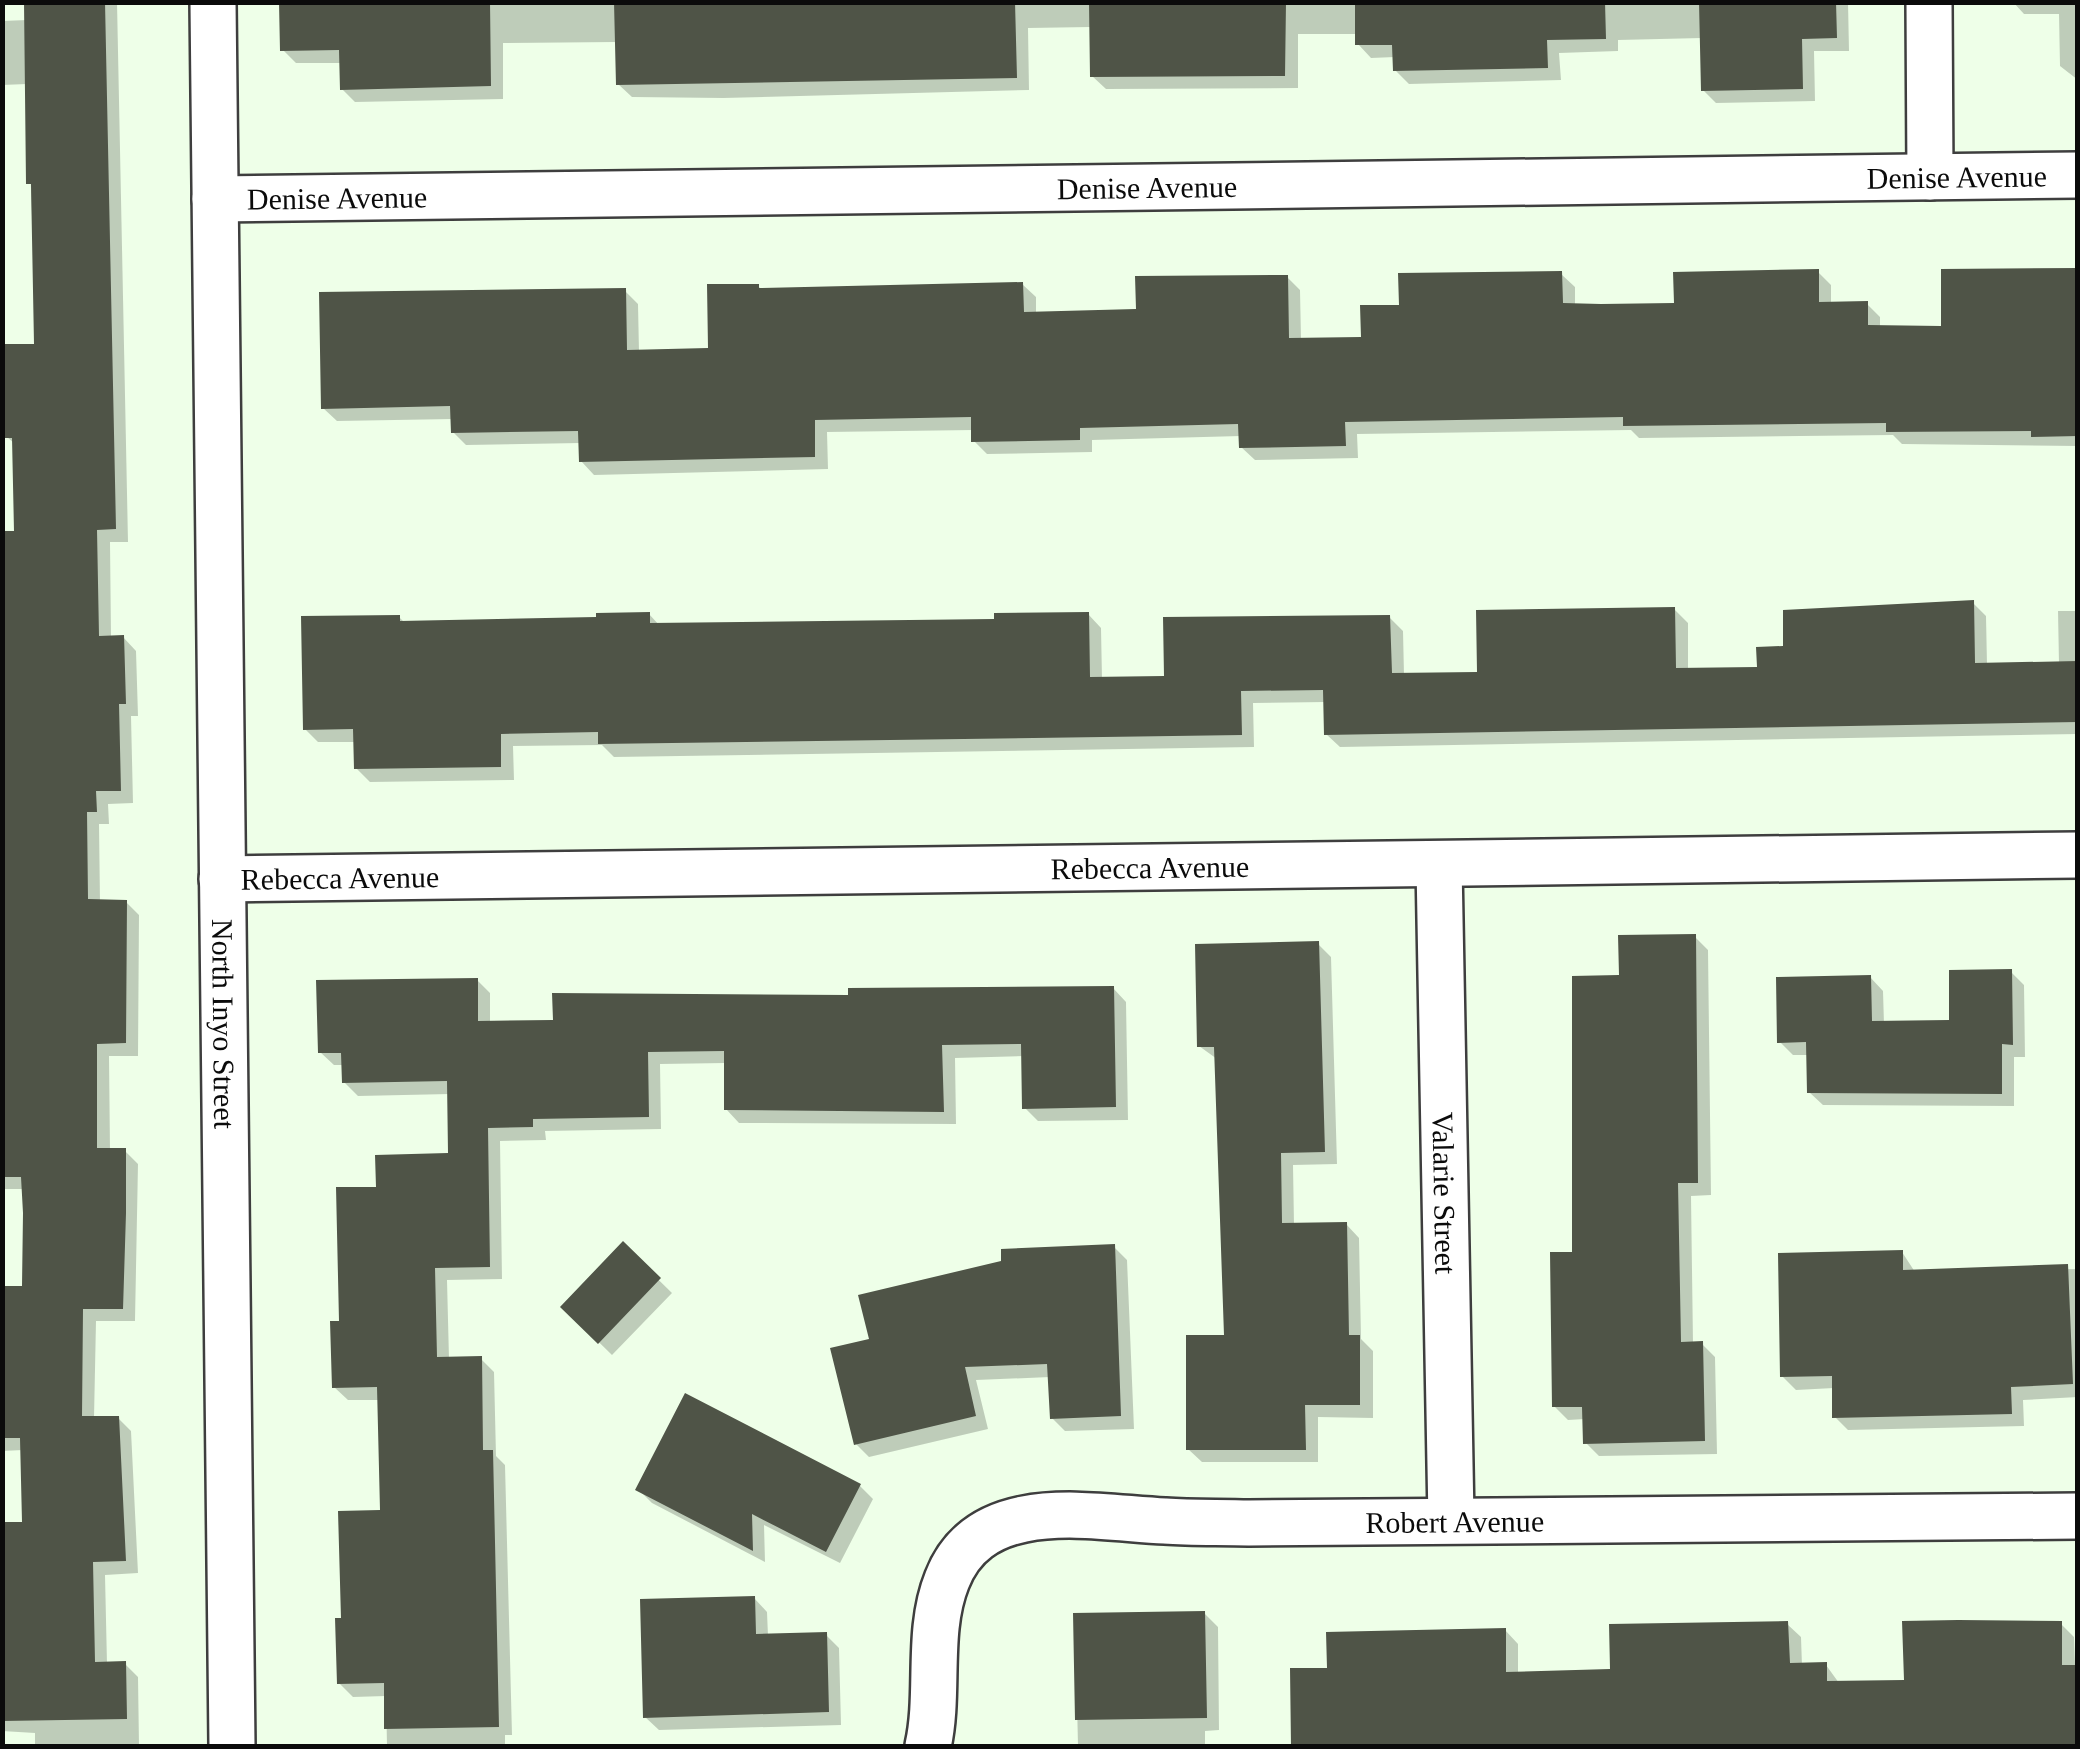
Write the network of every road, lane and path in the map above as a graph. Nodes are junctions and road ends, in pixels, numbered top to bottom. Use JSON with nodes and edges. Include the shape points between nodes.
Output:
{"nodes":[{"id":1,"x":213,"y":2,"type":"edge"},
{"id":2,"x":1929,"y":2,"type":"edge"},
{"id":3,"x":2078,"y":175,"type":"edge"},
{"id":4,"x":1930,"y":177,"type":"junction"},
{"id":5,"x":215,"y":199,"type":"junction"},
{"id":6,"x":2078,"y":855,"type":"edge"},
{"id":7,"x":1438,"y":865,"type":"junction"},
{"id":8,"x":222,"y":879,"type":"junction"},
{"id":9,"x":2078,"y":1516,"type":"edge"},
{"id":10,"x":1451,"y":1519,"type":"junction"},
{"id":11,"x":232,"y":1746,"type":"edge"},
{"id":12,"x":928,"y":1746,"type":"edge"}],
"edges":[{"from":1,"to":5,"type":"street","name":"North Inyo Street"},
{"from":2,"to":4,"type":"street"},
{"from":3,"to":4,"type":"street","name":"Denise Avenue"},
{"from":4,"to":5,"type":"street","name":"Denise Avenue"},
{"from":5,"to":8,"type":"street","name":"North Inyo Street"},
{"from":6,"to":7,"type":"street","name":"Rebecca Avenue"},
{"from":7,"to":8,"type":"street","name":"Rebecca Avenue"},
{"from":7,"to":10,"type":"street","name":"Valarie Street"},
{"from":8,"to":11,"type":"street","name":"North Inyo Street"},
{"from":9,"to":10,"type":"street","name":"Robert Avenue"},
{"from":10,"to":12,"type":"street","name":"Robert Avenue","via":[[1250,1523],[1031,1515],[977,1539],[947,1577]]}]}
